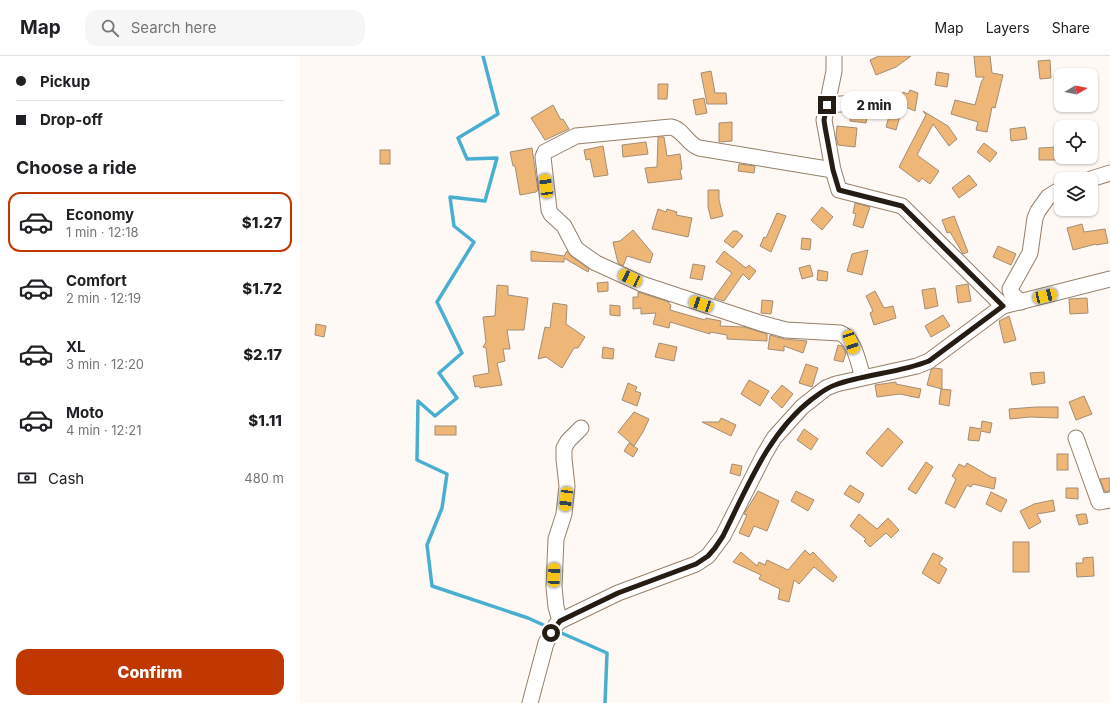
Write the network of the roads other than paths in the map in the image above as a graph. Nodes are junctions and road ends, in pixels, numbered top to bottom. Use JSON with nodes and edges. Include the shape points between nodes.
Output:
{"nodes":[{"id":1,"x":834,"y":56,"type":"edge"},
{"id":2,"x":883,"y":103,"type":"dead end"},
{"id":3,"x":827,"y":105,"type":"junction"},
{"id":4,"x":833,"y":170,"type":"junction"},
{"id":5,"x":1110,"y":173,"type":"edge"},
{"id":6,"x":1098,"y":177,"type":"edge"},
{"id":7,"x":1054,"y":193,"type":"edge"},
{"id":8,"x":1110,"y":279,"type":"edge"},
{"id":9,"x":1020,"y":302,"type":"junction"},
{"id":10,"x":1003,"y":306,"type":"junction"},
{"id":11,"x":864,"y":377,"type":"junction"},
{"id":12,"x":581,"y":428,"type":"dead end"},
{"id":13,"x":1076,"y":438,"type":"dead end"},
{"id":14,"x":1110,"y":500,"type":"edge"},
{"id":15,"x":560,"y":621,"type":"junction"},
{"id":16,"x":530,"y":703,"type":"edge"}],
"edges":[{"from":1,"to":3,"type":"street","via":[[834,71]]},
{"from":2,"to":3,"type":"street"},
{"from":3,"to":4,"type":"street","via":[[824,120]]},
{"from":4,"to":10,"type":"street","via":[[839,190],[902,206]]},
{"from":4,"to":11,"type":"street","via":[[699,148],[693,146],[677,128],[576,136],[544,152],[543,157],[549,210],[561,221],[573,245],[596,263],[642,284],[760,323],[794,331],[840,333],[851,342]]},
{"from":5,"to":6,"type":"street"},
{"from":7,"to":9,"type":"street","via":[[1042,204],[1034,218],[1030,253],[1010,289],[1010,293]]},
{"from":8,"to":9,"type":"street"},
{"from":9,"to":10,"type":"street"},
{"from":10,"to":11,"type":"street","via":[[929,361],[918,366]]},
{"from":11,"to":15,"type":"street","via":[[826,388],[786,424],[764,455],[723,536],[708,556],[696,564],[618,593]]},
{"from":12,"to":15,"type":"street","via":[[564,448],[567,486],[564,514],[556,539],[554,587]]},
{"from":13,"to":14,"type":"street","via":[[1099,502]]},
{"from":15,"to":16,"type":"street","via":[[546,643]]}]}
